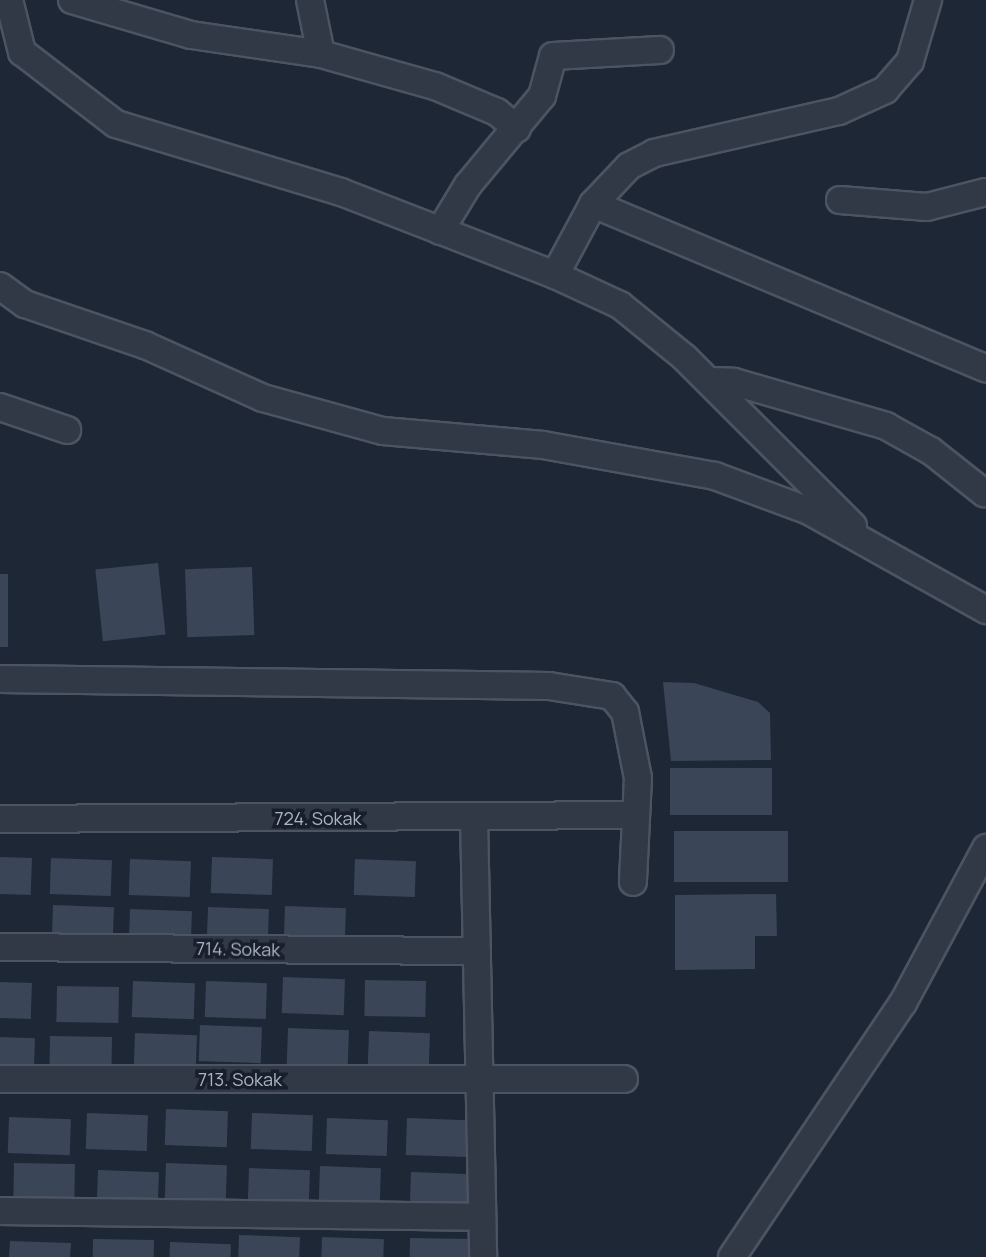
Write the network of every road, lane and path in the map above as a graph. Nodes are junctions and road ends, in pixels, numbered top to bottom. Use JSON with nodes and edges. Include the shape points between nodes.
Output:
{"nodes":[{"id":1,"x":9,"y":0,"type":"edge"},
{"id":2,"x":72,"y":0,"type":"edge"},
{"id":3,"x":310,"y":0,"type":"edge"},
{"id":4,"x":928,"y":0,"type":"edge"},
{"id":5,"x":660,"y":50,"type":"dead end"},
{"id":6,"x":321,"y":54,"type":"junction"},
{"id":7,"x":517,"y":129,"type":"junction"},
{"id":8,"x":986,"y":192,"type":"edge"},
{"id":9,"x":840,"y":200,"type":"dead end"},
{"id":10,"x":593,"y":204,"type":"junction"},
{"id":11,"x":440,"y":231,"type":"junction"},
{"id":12,"x":555,"y":275,"type":"junction"},
{"id":13,"x":0,"y":286,"type":"edge"},
{"id":14,"x":986,"y":368,"type":"edge"},
{"id":15,"x":711,"y":381,"type":"junction"},
{"id":16,"x":0,"y":407,"type":"edge"},
{"id":17,"x":67,"y":430,"type":"dead end"},
{"id":18,"x":984,"y":493,"type":"edge"},
{"id":19,"x":870,"y":544,"type":"junction"},
{"id":20,"x":986,"y":610,"type":"edge"},
{"id":21,"x":0,"y":679,"type":"edge"},
{"id":22,"x":636,"y":815,"type":"junction"},
{"id":23,"x":474,"y":817,"type":"junction"},
{"id":24,"x":0,"y":819,"type":"edge"},
{"id":25,"x":986,"y":848,"type":"edge"},
{"id":26,"x":633,"y":882,"type":"dead end"},
{"id":27,"x":0,"y":947,"type":"edge"},
{"id":28,"x":477,"y":951,"type":"junction"},
{"id":29,"x":479,"y":1074,"type":"junction"},
{"id":30,"x":0,"y":1079,"type":"edge"},
{"id":31,"x":624,"y":1079,"type":"dead end"},
{"id":32,"x":0,"y":1211,"type":"edge"},
{"id":33,"x":482,"y":1217,"type":"junction"},
{"id":34,"x":483,"y":1257,"type":"edge"},
{"id":35,"x":732,"y":1257,"type":"edge"}],
"edges":[{"from":1,"to":11,"type":"street","via":[[22,52],[116,124],[341,192]]},
{"from":2,"to":6,"type":"street","via":[[191,35]]},
{"from":3,"to":6,"type":"street"},
{"from":4,"to":10,"type":"street","via":[[910,61],[885,90],[839,111],[654,153],[629,166]]},
{"from":5,"to":7,"type":"street","via":[[553,56],[542,96]]},
{"from":6,"to":7,"type":"street","via":[[435,86],[497,113]]},
{"from":7,"to":11,"type":"street","via":[[468,185]]},
{"from":8,"to":9,"type":"street","via":[[927,208]]},
{"from":10,"to":12,"type":"street"},
{"from":10,"to":14,"type":"street"},
{"from":11,"to":12,"type":"street"},
{"from":12,"to":15,"type":"street","via":[[620,305]]},
{"from":13,"to":19,"type":"street","via":[[25,303],[145,345],[263,398],[383,431],[543,446],[715,476],[809,511]]},
{"from":15,"to":18,"type":"street","via":[[734,382],[886,426],[931,451]]},
{"from":15,"to":19,"type":"street"},
{"from":16,"to":17,"type":"street"},
{"from":19,"to":20,"type":"street"},
{"from":21,"to":22,"type":"street","via":[[549,686],[612,696],[625,712],[638,778]]},
{"from":22,"to":23,"type":"street","name":"724. Sokak"},
{"from":22,"to":26,"type":"street"},
{"from":23,"to":24,"type":"street","name":"724. Sokak"},
{"from":23,"to":28,"type":"street"},
{"from":25,"to":35,"type":"street","via":[[903,1003]]},
{"from":27,"to":28,"type":"street","name":"714. Sokak"},
{"from":28,"to":29,"type":"street"},
{"from":29,"to":30,"type":"street","name":"713. Sokak"},
{"from":29,"to":31,"type":"street","name":"713. Sokak"},
{"from":29,"to":33,"type":"street"},
{"from":32,"to":33,"type":"street"},
{"from":33,"to":34,"type":"street"}]}
